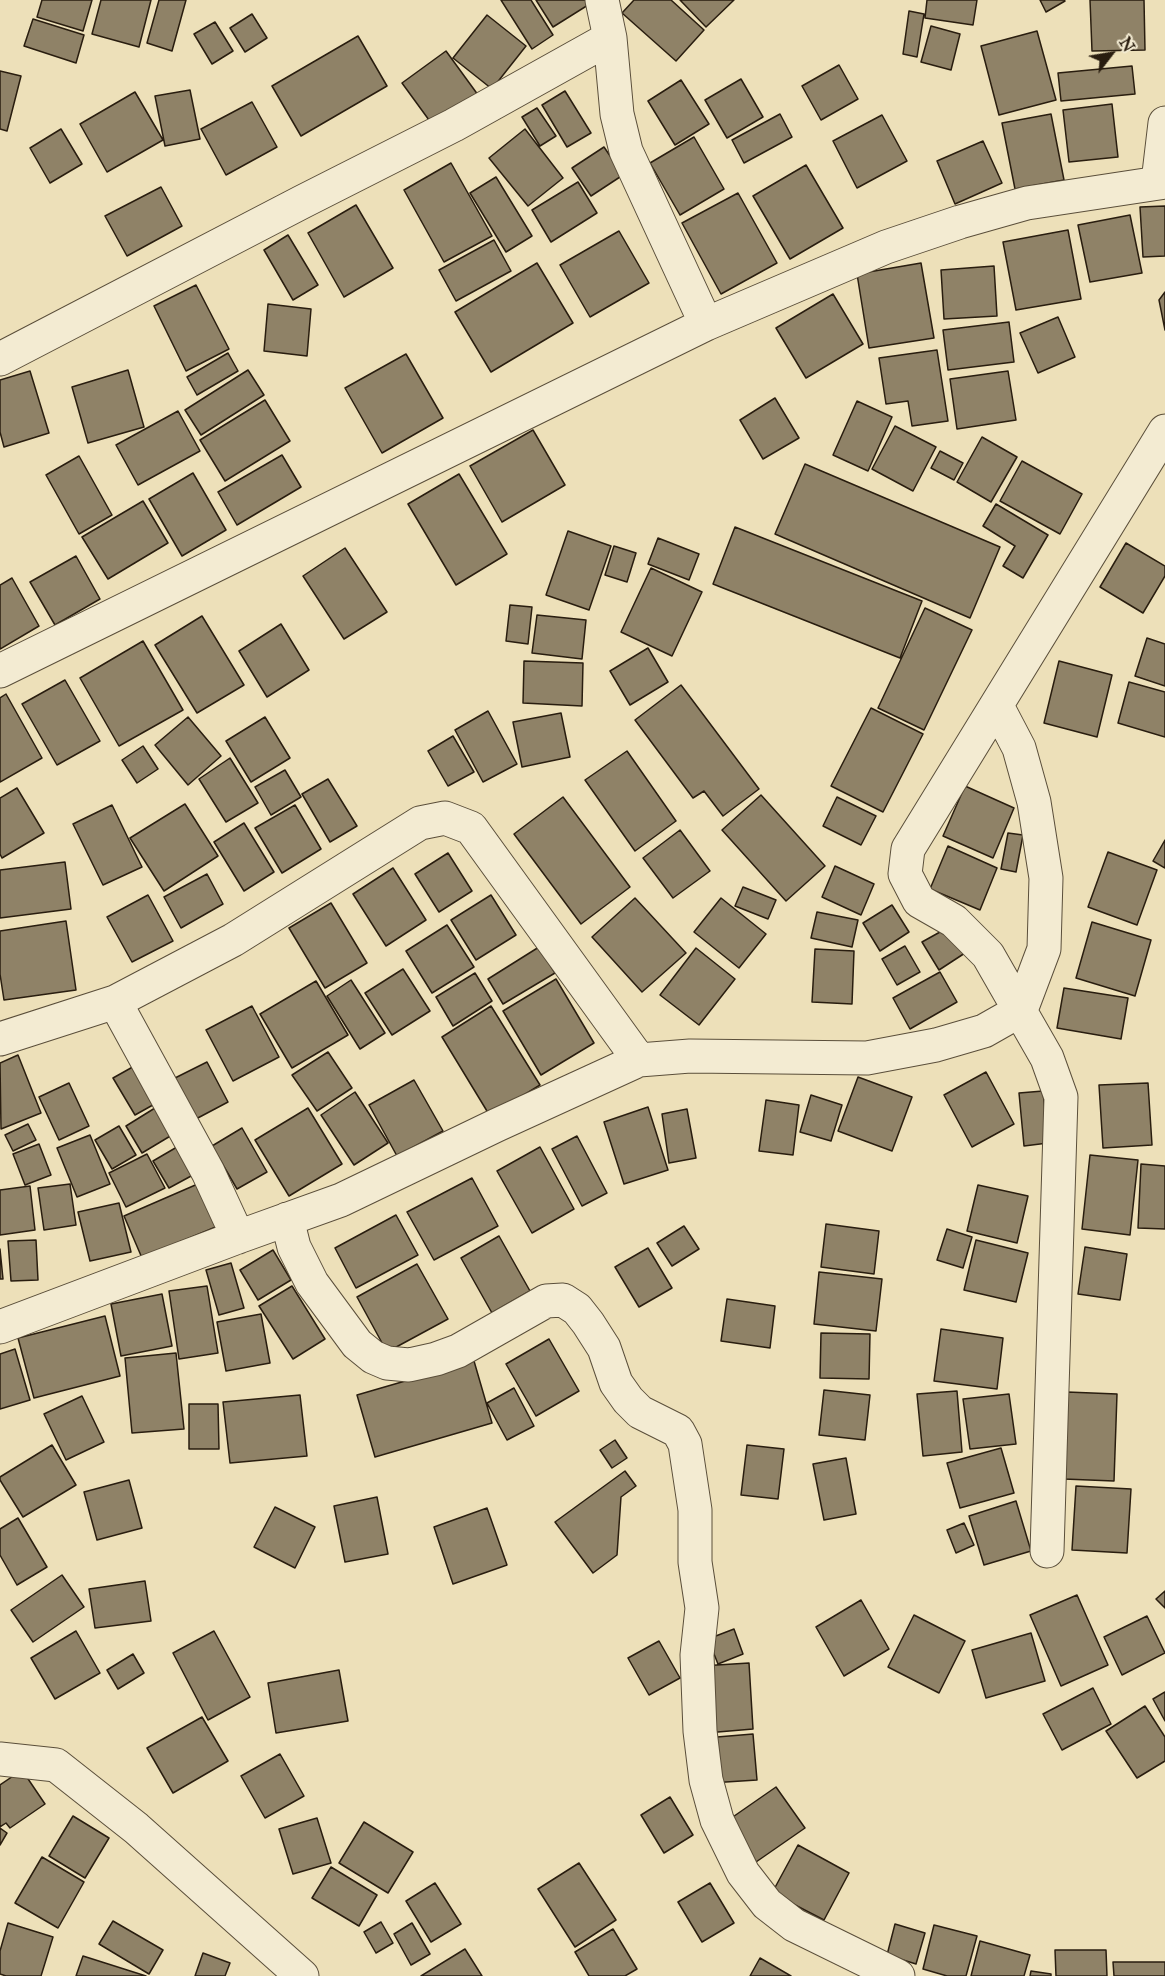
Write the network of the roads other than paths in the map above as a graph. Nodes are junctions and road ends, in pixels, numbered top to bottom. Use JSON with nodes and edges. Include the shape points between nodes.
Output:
{"nodes":[{"id":1,"x":602,"y":0,"type":"edge"},
{"id":2,"x":610,"y":38,"type":"junction"},
{"id":3,"x":1165,"y":123,"type":"edge"},
{"id":4,"x":1161,"y":182,"type":"edge"},
{"id":5,"x":706,"y":324,"type":"junction"},
{"id":6,"x":0,"y":359,"type":"edge"},
{"id":7,"x":1165,"y":431,"type":"edge"},
{"id":8,"x":0,"y":671,"type":"edge"},
{"id":9,"x":997,"y":706,"type":"junction"},
{"id":10,"x":115,"y":1002,"type":"junction"},
{"id":11,"x":1021,"y":1010,"type":"junction"},
{"id":12,"x":0,"y":1039,"type":"edge"},
{"id":13,"x":639,"y":1060,"type":"junction"},
{"id":14,"x":287,"y":1219,"type":"junction"},
{"id":15,"x":238,"y":1237,"type":"junction"},
{"id":16,"x":0,"y":1327,"type":"edge"},
{"id":17,"x":1047,"y":1551,"type":"dead end"},
{"id":18,"x":0,"y":1759,"type":"edge"},
{"id":19,"x":302,"y":1976,"type":"edge"},
{"id":20,"x":898,"y":1976,"type":"edge"}],
"edges":[{"from":1,"to":2,"type":"street"},
{"from":2,"to":5,"type":"street","via":[[617,114],[626,151]]},
{"from":2,"to":6,"type":"street","via":[[454,125]]},
{"from":3,"to":4,"type":"street"},
{"from":4,"to":5,"type":"street","via":[[1027,203],[960,222],[886,247]]},
{"from":5,"to":8,"type":"street"},
{"from":7,"to":9,"type":"street"},
{"from":9,"to":11,"type":"street","via":[[1019,748],[1034,802],[1046,878],[1044,949]]},
{"from":9,"to":11,"type":"street","via":[[908,849],[905,874],[919,902],[954,921],[988,955]]},
{"from":10,"to":12,"type":"street"},
{"from":10,"to":13,"type":"street","via":[[233,940],[420,823],[445,818],[471,828]]},
{"from":10,"to":15,"type":"street","via":[[208,1172]]},
{"from":11,"to":13,"type":"street","via":[[984,1030],[936,1045],[867,1058],[690,1056]]},
{"from":11,"to":17,"type":"street","via":[[1047,1058],[1061,1097]]},
{"from":13,"to":14,"type":"street","via":[[341,1200]]},
{"from":14,"to":15,"type":"street"},
{"from":14,"to":20,"type":"street","via":[[294,1246],[312,1283],[357,1344],[373,1357],[409,1365],[436,1359],[458,1351],[546,1301],[563,1300],[588,1323],[628,1400],[640,1412],[678,1431],[685,1444],[695,1510],[695,1562],[702,1608],[697,1655],[700,1731],[706,1780],[717,1820],[743,1874],[767,1904],[794,1925]]},
{"from":15,"to":16,"type":"street"},
{"from":18,"to":19,"type":"street","via":[[56,1765],[136,1828]]}]}
